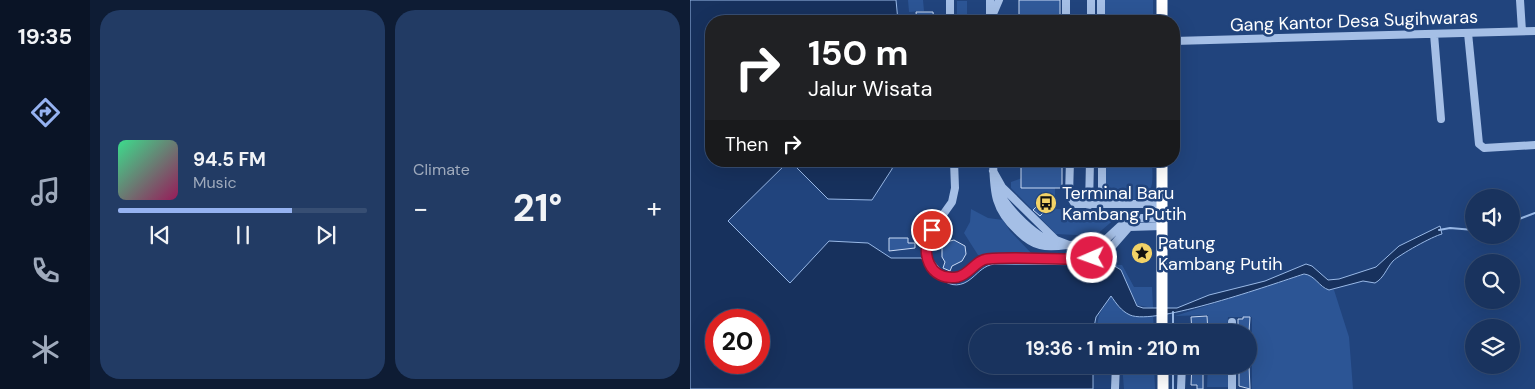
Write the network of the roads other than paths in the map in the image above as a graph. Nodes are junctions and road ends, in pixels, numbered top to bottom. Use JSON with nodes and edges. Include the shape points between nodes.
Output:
{"nodes":[{"id":1,"x":950,"y":0,"type":"edge"},
{"id":2,"x":994,"y":0,"type":"edge"},
{"id":3,"x":1066,"y":0,"type":"edge"},
{"id":4,"x":1091,"y":0,"type":"edge"},
{"id":5,"x":1101,"y":0,"type":"edge"},
{"id":6,"x":1162,"y":0,"type":"edge"},
{"id":7,"x":1520,"y":0,"type":"edge"},
{"id":8,"x":950,"y":15,"type":"edge"},
{"id":9,"x":991,"y":15,"type":"edge"},
{"id":10,"x":1066,"y":15,"type":"edge"},
{"id":11,"x":1091,"y":15,"type":"edge"},
{"id":12,"x":1101,"y":15,"type":"edge"},
{"id":13,"x":1162,"y":15,"type":"edge"},
{"id":14,"x":1522,"y":31,"type":"junction"},
{"id":15,"x":1535,"y":31,"type":"edge"},
{"id":16,"x":1468,"y":33,"type":"junction"},
{"id":17,"x":1434,"y":34,"type":"junction"},
{"id":18,"x":1180,"y":41,"type":"edge"},
{"id":19,"x":1441,"y":119,"type":"dead end"},
{"id":20,"x":1535,"y":145,"type":"edge"},
{"id":21,"x":954,"y":167,"type":"edge"},
{"id":22,"x":993,"y":167,"type":"edge"},
{"id":23,"x":1070,"y":167,"type":"edge"},
{"id":24,"x":1090,"y":167,"type":"edge"},
{"id":25,"x":1102,"y":167,"type":"edge"},
{"id":26,"x":1162,"y":167,"type":"edge"},
{"id":27,"x":993,"y":171,"type":"junction"},
{"id":28,"x":1102,"y":204,"type":"junction"},
{"id":29,"x":1162,"y":204,"type":"junction"},
{"id":30,"x":1089,"y":205,"type":"junction"},
{"id":31,"x":1162,"y":222,"type":"junction"},
{"id":32,"x":1069,"y":245,"type":"junction"},
{"id":33,"x":1162,"y":324,"type":"edge"},
{"id":34,"x":1116,"y":374,"type":"edge"},
{"id":35,"x":1162,"y":374,"type":"edge"},
{"id":36,"x":1182,"y":374,"type":"edge"},
{"id":37,"x":1232,"y":374,"type":"edge"},
{"id":38,"x":1115,"y":389,"type":"edge"},
{"id":39,"x":1163,"y":389,"type":"edge"},
{"id":40,"x":1182,"y":389,"type":"edge"},
{"id":41,"x":1232,"y":389,"type":"edge"}],
"edges":[{"from":1,"to":8,"type":"street"},
{"from":2,"to":9,"type":"street"},
{"from":3,"to":10,"type":"street"},
{"from":4,"to":11,"type":"street"},
{"from":5,"to":12,"type":"street"},
{"from":6,"to":13,"type":"highway"},
{"from":7,"to":14,"type":"street"},
{"from":14,"to":15,"type":"street","name":"Gang Kantor Desa Sugihwaras"},
{"from":14,"to":16,"type":"street","name":"Gang Kantor Desa Sugihwaras"},
{"from":16,"to":17,"type":"street","name":"Gang Kantor Desa Sugihwaras"},
{"from":16,"to":20,"type":"street","via":[[1479,144],[1484,148]]},
{"from":17,"to":18,"type":"street","name":"Gang Kantor Desa Sugihwaras"},
{"from":17,"to":19,"type":"street"},
{"from":21,"to":31,"type":"street","via":[[954,198],[927,238],[925,248],[930,265],[944,276],[965,275],[986,259],[1092,258],[1107,252],[1131,227]]},
{"from":22,"to":27,"type":"street"},
{"from":23,"to":30,"type":"street","via":[[1071,201],[1077,205]]},
{"from":24,"to":30,"type":"street"},
{"from":25,"to":28,"type":"street"},
{"from":26,"to":29,"type":"highway"},
{"from":27,"to":32,"type":"street","via":[[1002,187],[1056,240]]},
{"from":27,"to":32,"type":"street","via":[[1001,190],[1011,202],[1049,237]]},
{"from":27,"to":32,"type":"street","via":[[998,205],[1010,224],[1037,246]]},
{"from":28,"to":29,"type":"street"},
{"from":28,"to":30,"type":"street"},
{"from":29,"to":31,"type":"highway"},
{"from":31,"to":32,"type":"street","via":[[1129,218],[1102,243]]},
{"from":31,"to":33,"type":"highway"},
{"from":34,"to":38,"type":"street"},
{"from":35,"to":39,"type":"highway"},
{"from":36,"to":40,"type":"street"},
{"from":37,"to":41,"type":"street"}]}
